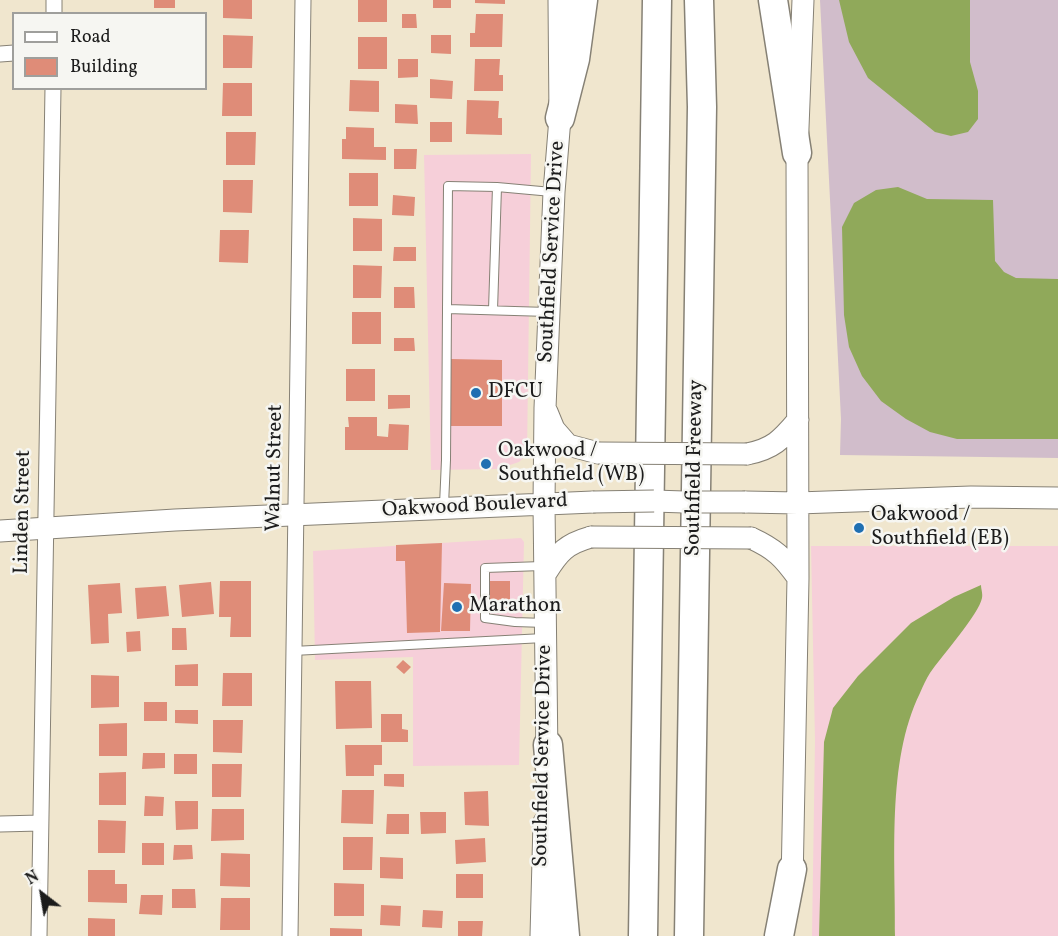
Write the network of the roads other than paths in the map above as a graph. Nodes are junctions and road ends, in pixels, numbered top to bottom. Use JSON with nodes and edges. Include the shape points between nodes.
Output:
{"nodes":[{"id":1,"x":303,"y":0,"type":"edge"},
{"id":2,"x":559,"y":0,"type":"edge"},
{"id":3,"x":584,"y":0,"type":"edge"},
{"id":4,"x":657,"y":0,"type":"edge"},
{"id":5,"x":699,"y":0,"type":"edge"},
{"id":6,"x":773,"y":0,"type":"edge"},
{"id":7,"x":803,"y":0,"type":"edge"},
{"id":8,"x":53,"y":90,"type":"edge"},
{"id":9,"x":560,"y":117,"type":"junction"},
{"id":10,"x":797,"y":153,"type":"junction"},
{"id":11,"x":497,"y":187,"type":"junction"},
{"id":12,"x":554,"y":192,"type":"junction"},
{"id":13,"x":447,"y":309,"type":"junction"},
{"id":14,"x":493,"y":310,"type":"junction"},
{"id":15,"x":550,"y":312,"type":"junction"},
{"id":16,"x":545,"y":408,"type":"junction"},
{"id":17,"x":798,"y":420,"type":"junction"},
{"id":18,"x":1058,"y":498,"type":"edge"},
{"id":19,"x":544,"y":504,"type":"junction"},
{"id":20,"x":798,"y":504,"type":"junction"},
{"id":21,"x":444,"y":509,"type":"junction"},
{"id":22,"x":296,"y":516,"type":"junction"},
{"id":23,"x":45,"y":528,"type":"junction"},
{"id":24,"x":0,"y":531,"type":"edge"},
{"id":25,"x":545,"y":570,"type":"junction"},
{"id":26,"x":798,"y":578,"type":"junction"},
{"id":27,"x":546,"y":631,"type":"junction"},
{"id":28,"x":293,"y":651,"type":"junction"},
{"id":29,"x":548,"y":746,"type":"junction"},
{"id":30,"x":40,"y":823,"type":"junction"},
{"id":31,"x":0,"y":824,"type":"edge"},
{"id":32,"x":792,"y":869,"type":"junction"},
{"id":33,"x":39,"y":936,"type":"edge"},
{"id":34,"x":290,"y":936,"type":"edge"},
{"id":35,"x":541,"y":936,"type":"edge"},
{"id":36,"x":565,"y":936,"type":"edge"},
{"id":37,"x":644,"y":936,"type":"edge"},
{"id":38,"x":688,"y":936,"type":"edge"},
{"id":39,"x":779,"y":936,"type":"edge"},
{"id":40,"x":793,"y":936,"type":"edge"}],
"edges":[{"from":1,"to":22,"type":"street","name":"Walnut Street"},
{"from":2,"to":9,"type":"main road","name":"Southfield Service Drive"},
{"from":3,"to":9,"type":"highway","via":[[575,59]]},
{"from":4,"to":37,"type":"highway"},
{"from":5,"to":38,"type":"highway","name":"Southfield Freeway","via":[[702,107]]},
{"from":6,"to":10,"type":"highway"},
{"from":7,"to":10,"type":"main road"},
{"from":8,"to":23,"type":"street","name":"Linden Street"},
{"from":9,"to":12,"type":"main road","name":"Southfield Service Drive"},
{"from":10,"to":17,"type":"main road"},
{"from":11,"to":12,"type":"lane"},
{"from":11,"to":13,"type":"lane","via":[[448,186]]},
{"from":11,"to":14,"type":"lane"},
{"from":12,"to":15,"type":"main road","name":"Southfield Service Drive"},
{"from":13,"to":14,"type":"lane"},
{"from":13,"to":21,"type":"lane"},
{"from":14,"to":15,"type":"lane"},
{"from":15,"to":16,"type":"main road","name":"Southfield Service Drive"},
{"from":16,"to":17,"type":"main road","bridge":true,"via":[[554,429],[568,445],[598,453],[747,454],[766,450]]},
{"from":16,"to":19,"type":"main road","name":"Southfield Service Drive"},
{"from":17,"to":20,"type":"main road"},
{"from":18,"to":20,"type":"main road","name":"Oakwood Boulevard","via":[[971,497]]},
{"from":19,"to":20,"type":"main road","name":"Oakwood Boulevard","bridge":true},
{"from":19,"to":21,"type":"main road","name":"Oakwood Boulevard"},
{"from":19,"to":25,"type":"main road","name":"Southfield Service Drive"},
{"from":20,"to":26,"type":"main road"},
{"from":21,"to":22,"type":"main road","name":"Oakwood Boulevard"},
{"from":22,"to":23,"type":"main road","name":"Oakwood Boulevard"},
{"from":22,"to":28,"type":"street","name":"Walnut Street"},
{"from":23,"to":24,"type":"main road","name":"Oakwood Boulevard"},
{"from":23,"to":30,"type":"street","name":"Linden Street"},
{"from":25,"to":26,"type":"main road","bridge":true,"via":[[574,542],[591,537],[751,538],[771,547]]},
{"from":25,"to":27,"type":"main road","name":"Southfield Service Drive"},
{"from":25,"to":27,"type":"lane","via":[[485,568],[485,618]]},
{"from":26,"to":32,"type":"main road"},
{"from":27,"to":28,"type":"lane"},
{"from":27,"to":29,"type":"main road","name":"Southfield Service Drive"},
{"from":28,"to":34,"type":"street","name":"Walnut Street"},
{"from":29,"to":35,"type":"main road","name":"Southfield Service Drive"},
{"from":29,"to":36,"type":"highway"},
{"from":30,"to":31,"type":"street"},
{"from":30,"to":33,"type":"street","name":"Linden Street"},
{"from":32,"to":39,"type":"highway"},
{"from":32,"to":40,"type":"main road"}]}
